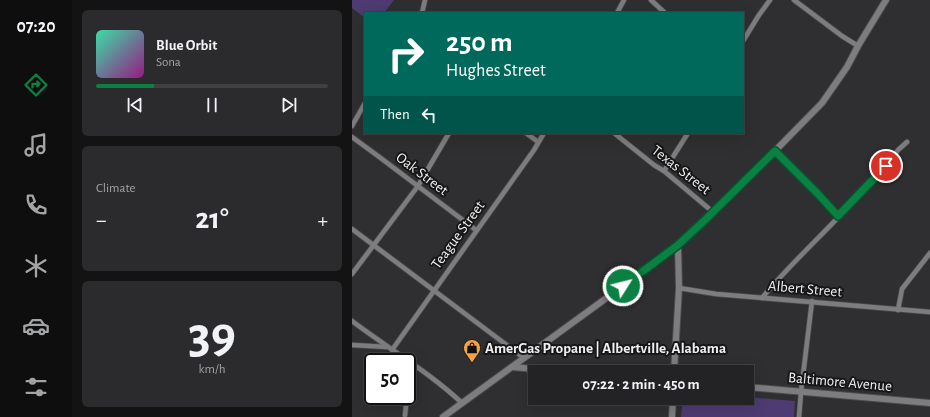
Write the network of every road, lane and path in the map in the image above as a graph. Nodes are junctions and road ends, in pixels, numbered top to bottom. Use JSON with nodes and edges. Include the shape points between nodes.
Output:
{"nodes":[{"id":1,"x":425,"y":0,"type":"edge"},
{"id":2,"x":624,"y":0,"type":"edge"},
{"id":3,"x":651,"y":0,"type":"edge"},
{"id":4,"x":770,"y":0,"type":"edge"},
{"id":5,"x":794,"y":0,"type":"edge"},
{"id":6,"x":886,"y":0,"type":"edge"},
{"id":7,"x":422,"y":12,"type":"edge"},
{"id":8,"x":618,"y":12,"type":"edge"},
{"id":9,"x":664,"y":12,"type":"edge"},
{"id":10,"x":744,"y":39,"type":"edge"},
{"id":11,"x":858,"y":46,"type":"junction"},
{"id":12,"x":364,"y":104,"type":"edge"},
{"id":13,"x":352,"y":126,"type":"edge"},
{"id":14,"x":448,"y":134,"type":"edge"},
{"id":15,"x":527,"y":134,"type":"edge"},
{"id":16,"x":543,"y":134,"type":"edge"},
{"id":17,"x":615,"y":134,"type":"edge"},
{"id":18,"x":687,"y":134,"type":"edge"},
{"id":19,"x":352,"y":138,"type":"edge"},
{"id":20,"x":538,"y":142,"type":"junction"},
{"id":21,"x":907,"y":142,"type":"dead end"},
{"id":22,"x":775,"y":151,"type":"junction"},
{"id":23,"x":664,"y":171,"type":"junction"},
{"id":24,"x":418,"y":186,"type":"junction"},
{"id":25,"x":713,"y":212,"type":"junction"},
{"id":26,"x":838,"y":216,"type":"junction"},
{"id":27,"x":352,"y":229,"type":"edge"},
{"id":28,"x":476,"y":230,"type":"junction"},
{"id":29,"x":374,"y":245,"type":"junction"},
{"id":30,"x":678,"y":245,"type":"junction"},
{"id":31,"x":930,"y":253,"type":"edge"},
{"id":32,"x":352,"y":274,"type":"edge"},
{"id":33,"x":679,"y":288,"type":"junction"},
{"id":34,"x":434,"y":291,"type":"junction"},
{"id":35,"x":762,"y":298,"type":"junction"},
{"id":36,"x":812,"y":301,"type":"junction"},
{"id":37,"x":898,"y":310,"type":"junction"},
{"id":38,"x":930,"y":312,"type":"edge"},
{"id":39,"x":352,"y":321,"type":"edge"},
{"id":40,"x":352,"y":345,"type":"edge"},
{"id":41,"x":390,"y":348,"type":"junction"},
{"id":42,"x":397,"y":353,"type":"edge"},
{"id":43,"x":524,"y":358,"type":"junction"},
{"id":44,"x":674,"y":365,"type":"edge"},
{"id":45,"x":416,"y":366,"type":"edge"},
{"id":46,"x":512,"y":367,"type":"junction"},
{"id":47,"x":528,"y":368,"type":"edge"},
{"id":48,"x":754,"y":388,"type":"edge"},
{"id":49,"x":801,"y":392,"type":"junction"},
{"id":50,"x":462,"y":403,"type":"junction"},
{"id":51,"x":930,"y":403,"type":"edge"},
{"id":52,"x":406,"y":405,"type":"edge"},
{"id":53,"x":673,"y":405,"type":"edge"},
{"id":54,"x":405,"y":415,"type":"dead end"},
{"id":55,"x":443,"y":417,"type":"edge"},
{"id":56,"x":672,"y":417,"type":"edge"},
{"id":57,"x":799,"y":417,"type":"edge"}],
"edges":[{"from":1,"to":7,"type":"street"},
{"from":2,"to":8,"type":"street"},
{"from":3,"to":9,"type":"street"},
{"from":4,"to":10,"type":"street"},
{"from":5,"to":11,"type":"street"},
{"from":6,"to":11,"type":"main road"},
{"from":11,"to":22,"type":"main road","via":[[841,77],[822,103]]},
{"from":12,"to":13,"type":"street"},
{"from":14,"to":24,"type":"street"},
{"from":15,"to":20,"type":"street"},
{"from":16,"to":20,"type":"street","name":"Teague Street"},
{"from":17,"to":23,"type":"street","name":"Texas Street"},
{"from":18,"to":23,"type":"street"},
{"from":19,"to":24,"type":"street","name":"Oak Street"},
{"from":20,"to":28,"type":"street","name":"Teague Street"},
{"from":21,"to":26,"type":"street"},
{"from":22,"to":25,"type":"main road"},
{"from":22,"to":26,"type":"street"},
{"from":23,"to":25,"type":"street","name":"Texas Street"},
{"from":24,"to":28,"type":"street","name":"Oak Street"},
{"from":24,"to":29,"type":"street"},
{"from":25,"to":30,"type":"main road"},
{"from":26,"to":35,"type":"street"},
{"from":27,"to":29,"type":"street"},
{"from":28,"to":34,"type":"street","name":"Teague Street"},
{"from":29,"to":32,"type":"street"},
{"from":29,"to":34,"type":"street"},
{"from":30,"to":33,"type":"main road"},
{"from":30,"to":43,"type":"main road"},
{"from":31,"to":37,"type":"street","via":[[902,289]]},
{"from":33,"to":35,"type":"street","name":"Albert Street"},
{"from":33,"to":44,"type":"main road"},
{"from":34,"to":41,"type":"street","name":"Teague Street"},
{"from":34,"to":43,"type":"street"},
{"from":35,"to":36,"type":"street","name":"Albert Street"},
{"from":36,"to":37,"type":"street","name":"Albert Street"},
{"from":36,"to":49,"type":"street"},
{"from":37,"to":38,"type":"street","name":"Albert Street"},
{"from":39,"to":41,"type":"street"},
{"from":40,"to":41,"type":"street"},
{"from":41,"to":42,"type":"street"},
{"from":43,"to":46,"type":"main road"},
{"from":45,"to":50,"type":"street"},
{"from":46,"to":47,"type":"main road"},
{"from":46,"to":50,"type":"main road"},
{"from":48,"to":49,"type":"main road","name":"Baltimore Avenue"},
{"from":49,"to":51,"type":"main road","name":"Baltimore Avenue"},
{"from":49,"to":57,"type":"street"},
{"from":50,"to":55,"type":"main road"},
{"from":52,"to":54,"type":"street"},
{"from":53,"to":56,"type":"main road"}]}
